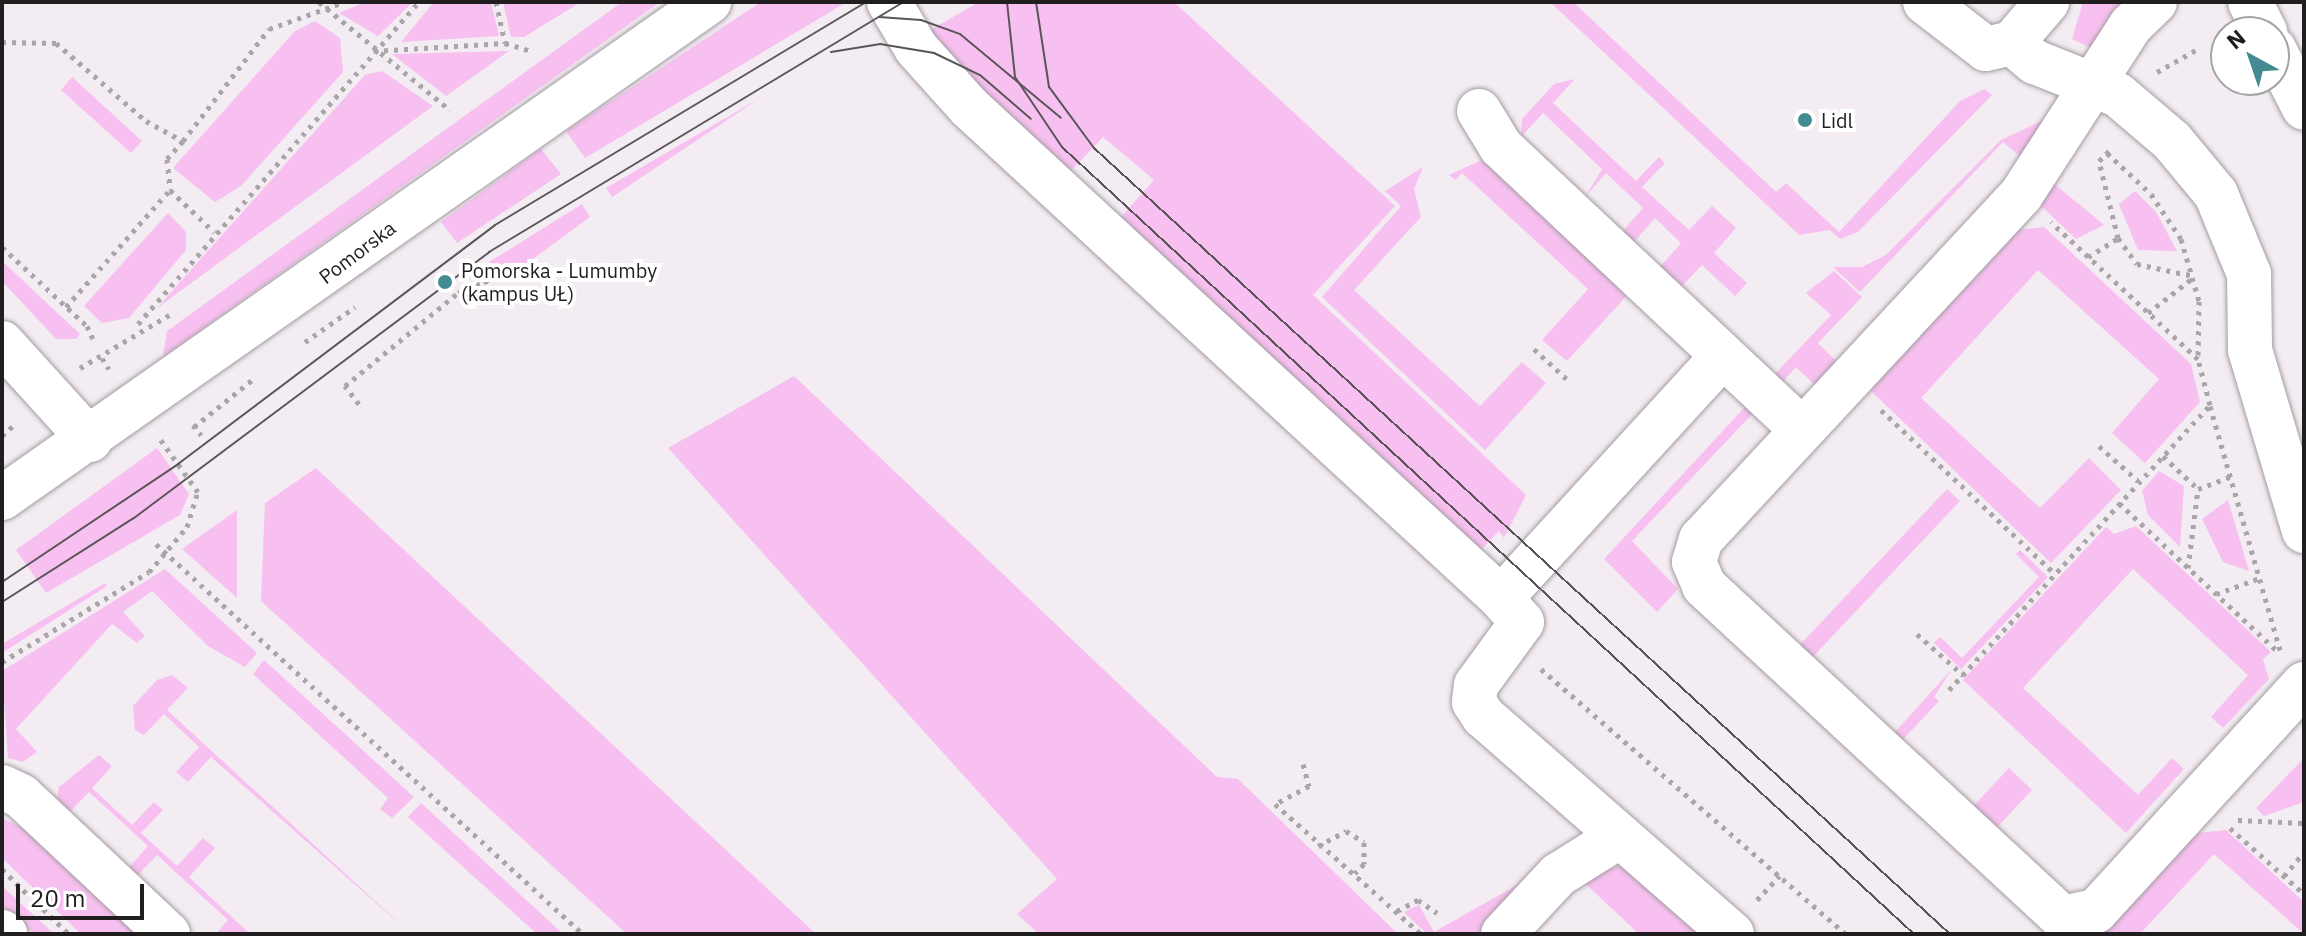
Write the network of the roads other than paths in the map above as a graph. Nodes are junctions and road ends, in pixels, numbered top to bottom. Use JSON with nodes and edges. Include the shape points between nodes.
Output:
{"nodes":[{"id":1,"x":709,"y":2,"type":"edge"},
{"id":2,"x":889,"y":2,"type":"edge"},
{"id":3,"x":1925,"y":2,"type":"edge"},
{"id":4,"x":2047,"y":2,"type":"edge"},
{"id":5,"x":2155,"y":2,"type":"edge"},
{"id":6,"x":2012,"y":43,"type":"junction"},
{"id":7,"x":2290,"y":80,"type":"edge"},
{"id":8,"x":2095,"y":82,"type":"junction"},
{"id":9,"x":2304,"y":108,"type":"edge"},
{"id":10,"x":1479,"y":111,"type":"dead end"},
{"id":11,"x":2,"y":343,"type":"edge"},
{"id":12,"x":1723,"y":356,"type":"junction"},
{"id":13,"x":1801,"y":429,"type":"junction"},
{"id":14,"x":90,"y":440,"type":"junction"},
{"id":15,"x":6,"y":489,"type":"edge"},
{"id":16,"x":2304,"y":531,"type":"edge"},
{"id":17,"x":1501,"y":598,"type":"junction"},
{"id":18,"x":2304,"y":684,"type":"edge"},
{"id":19,"x":2,"y":787,"type":"edge"},
{"id":20,"x":1620,"y":836,"type":"junction"},
{"id":21,"x":168,"y":934,"type":"edge"},
{"id":22,"x":1503,"y":934,"type":"edge"},
{"id":23,"x":1732,"y":934,"type":"edge"}],
"edges":[{"from":1,"to":14,"type":"street","name":"Pomorska"},
{"from":2,"to":17,"type":"street","via":[[916,48],[969,107]]},
{"from":3,"to":6,"type":"street","via":[[1971,43],[1986,49]]},
{"from":4,"to":6,"type":"street"},
{"from":5,"to":8,"type":"street"},
{"from":6,"to":8,"type":"street","via":[[2058,73]]},
{"from":7,"to":9,"type":"street"},
{"from":8,"to":13,"type":"street","via":[[2021,195]]},
{"from":8,"to":16,"type":"street","via":[[2143,115],[2192,161],[2238,234],[2249,274],[2250,350]]},
{"from":10,"to":12,"type":"street","via":[[1501,147]]},
{"from":11,"to":14,"type":"street"},
{"from":12,"to":13,"type":"street"},
{"from":12,"to":17,"type":"street"},
{"from":13,"to":18,"type":"street","via":[[1701,539],[1697,574],[2053,916],[2096,911]]},
{"from":14,"to":15,"type":"street","name":"Pomorska"},
{"from":17,"to":20,"type":"street","via":[[1522,622],[1481,674],[1474,702]]},
{"from":19,"to":21,"type":"street","via":[[21,796]]},
{"from":20,"to":22,"type":"street","via":[[1558,875]]},
{"from":20,"to":23,"type":"street"}]}
